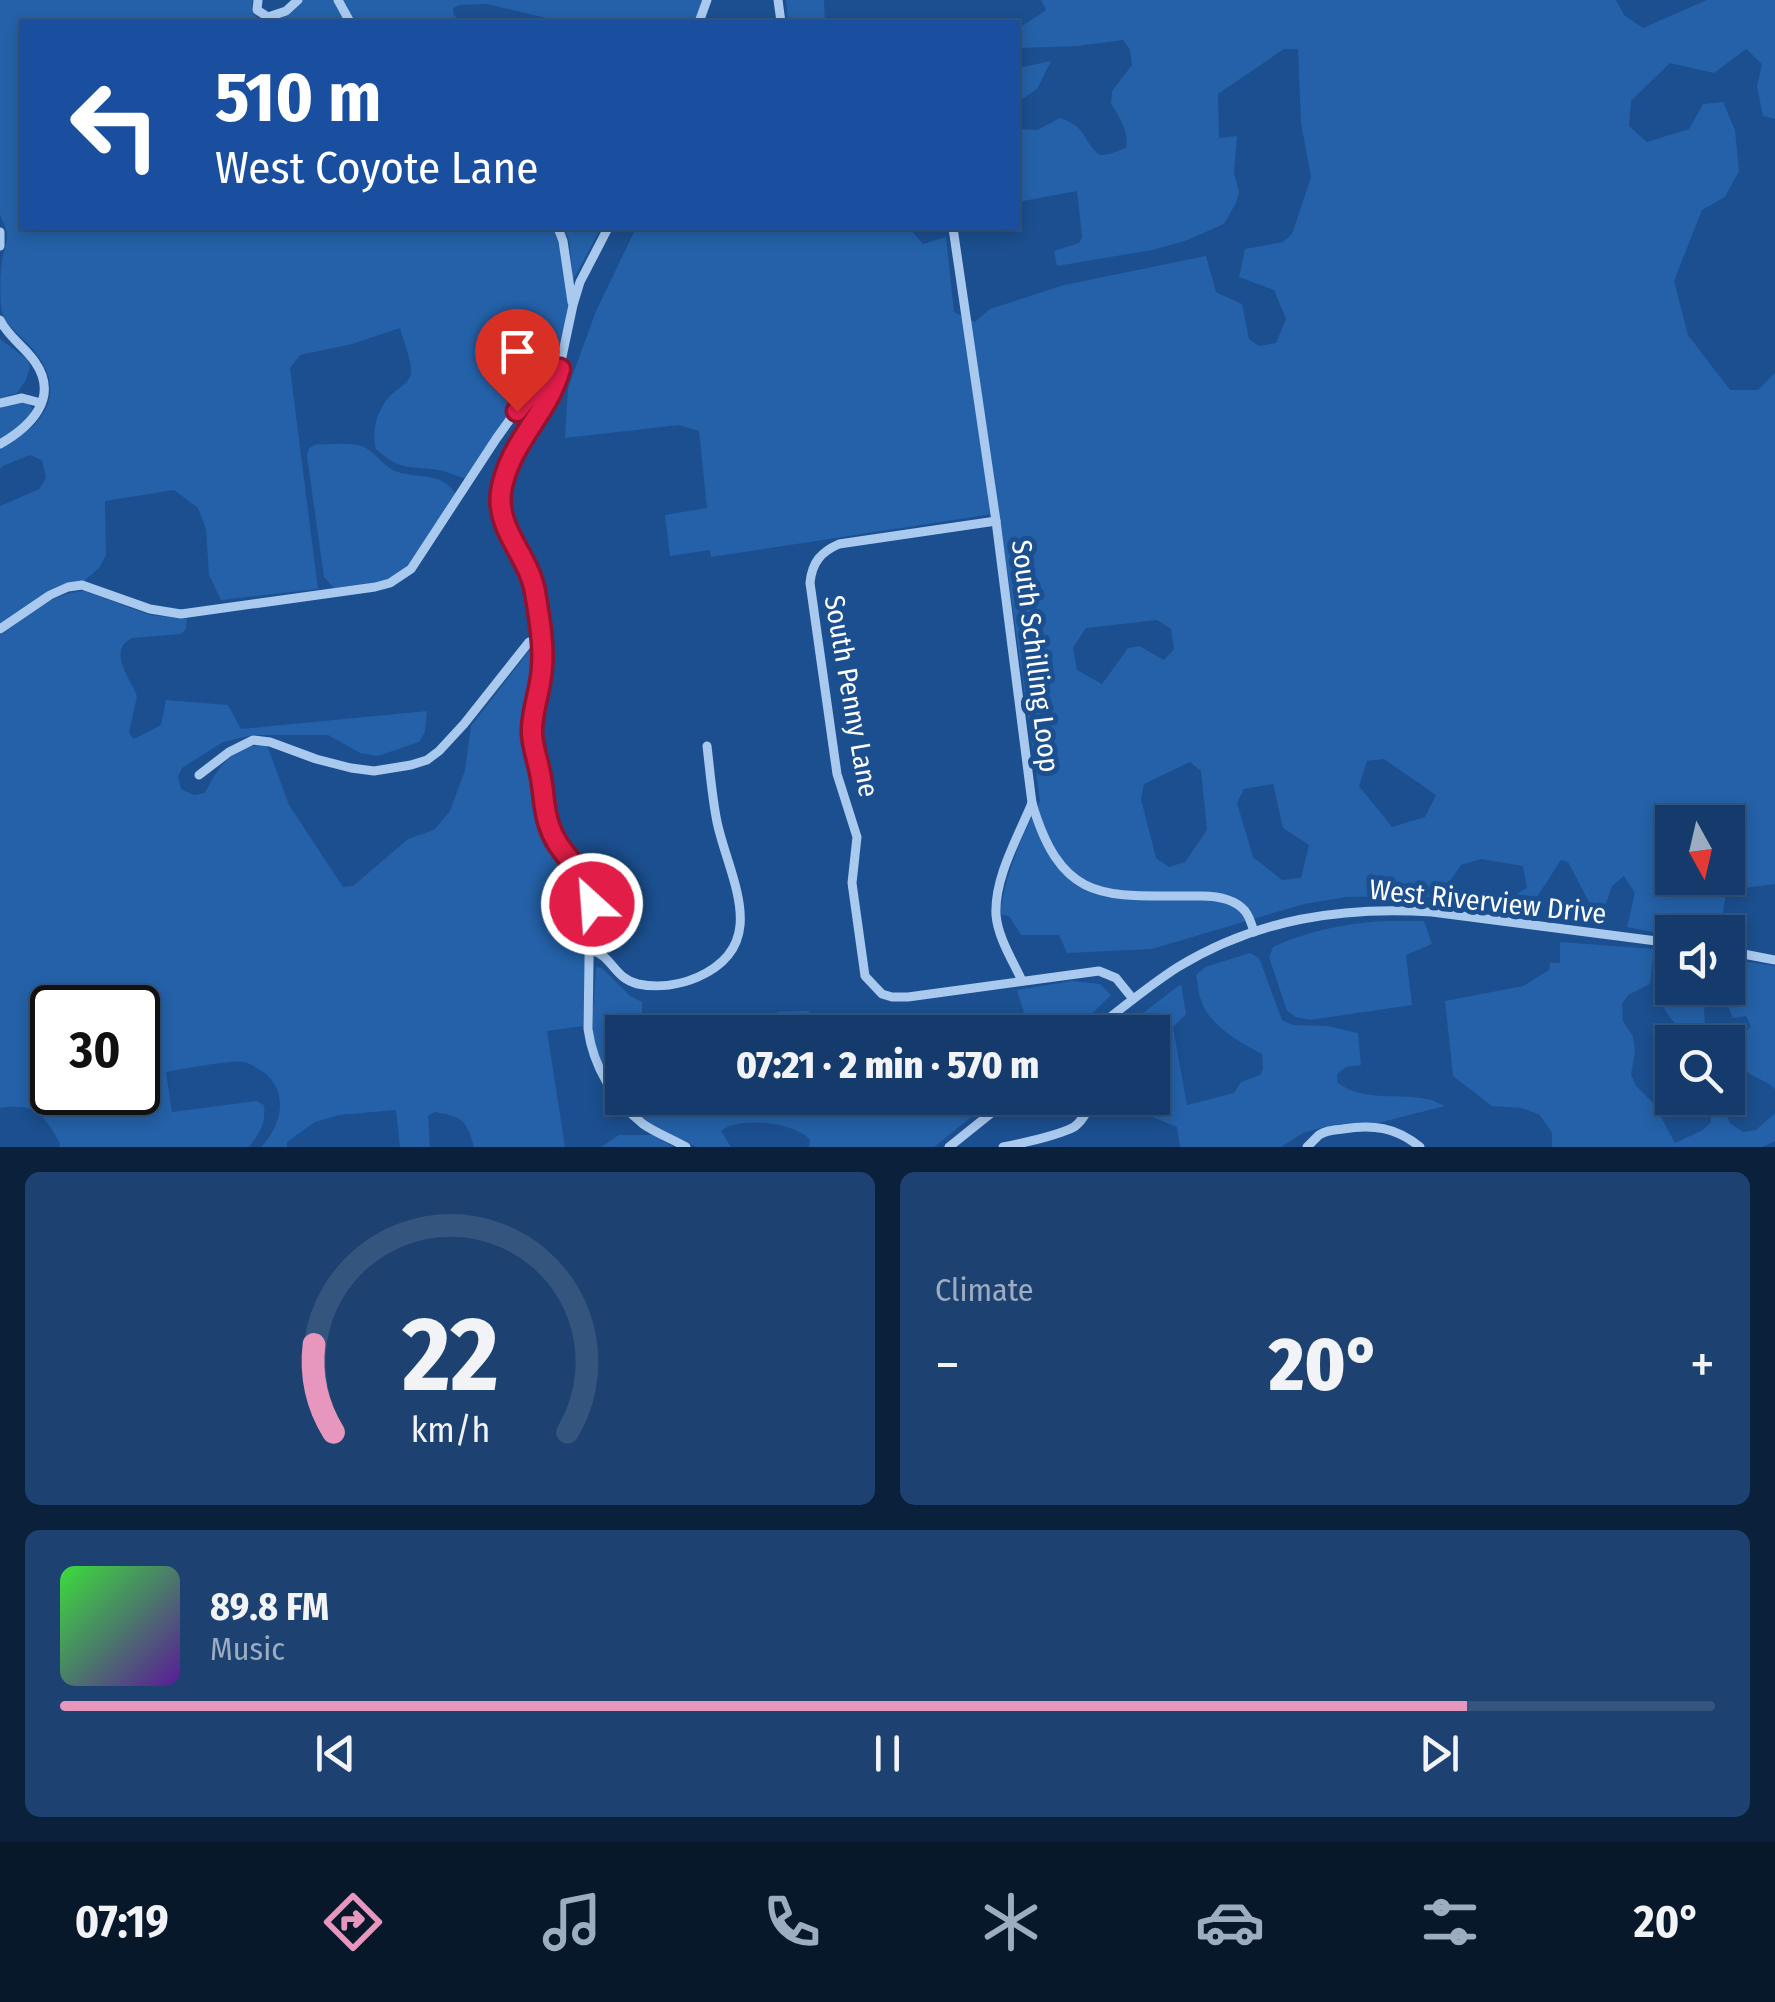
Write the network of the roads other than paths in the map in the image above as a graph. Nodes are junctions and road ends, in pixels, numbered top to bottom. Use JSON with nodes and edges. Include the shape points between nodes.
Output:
{"nodes":[{"id":1,"x":258,"y":0,"type":"edge"},
{"id":2,"x":298,"y":0,"type":"edge"},
{"id":3,"x":559,"y":230,"type":"edge"},
{"id":4,"x":607,"y":230,"type":"edge"},
{"id":5,"x":953,"y":230,"type":"edge"},
{"id":6,"x":0,"y":232,"type":"edge"},
{"id":7,"x":0,"y":246,"type":"edge"},
{"id":8,"x":573,"y":305,"type":"junction"},
{"id":9,"x":0,"y":320,"type":"edge"},
{"id":10,"x":560,"y":369,"type":"junction"},
{"id":11,"x":0,"y":403,"type":"edge"},
{"id":12,"x":41,"y":403,"type":"junction"},
{"id":13,"x":0,"y":444,"type":"edge"},
{"id":14,"x":996,"y":521,"type":"junction"},
{"id":15,"x":0,"y":630,"type":"edge"},
{"id":16,"x":541,"y":639,"type":"junction"},
{"id":17,"x":707,"y":746,"type":"dead end"},
{"id":18,"x":198,"y":775,"type":"dead end"},
{"id":19,"x":1032,"y":803,"type":"junction"},
{"id":20,"x":1254,"y":932,"type":"junction"},
{"id":21,"x":1655,"y":941,"type":"edge"},
{"id":22,"x":590,"y":950,"type":"junction"},
{"id":23,"x":1745,"y":954,"type":"edge"},
{"id":24,"x":1775,"y":960,"type":"edge"},
{"id":25,"x":1022,"y":981,"type":"junction"},
{"id":26,"x":1134,"y":999,"type":"junction"},
{"id":27,"x":1114,"y":1015,"type":"edge"},
{"id":28,"x":992,"y":1115,"type":"edge"},
{"id":29,"x":1085,"y":1115,"type":"edge"},
{"id":30,"x":962,"y":1143,"type":"edge"},
{"id":31,"x":686,"y":1147,"type":"edge"},
{"id":32,"x":948,"y":1147,"type":"edge"},
{"id":33,"x":1003,"y":1147,"type":"edge"},
{"id":34,"x":1307,"y":1147,"type":"edge"},
{"id":35,"x":1420,"y":1147,"type":"edge"}],
"edges":[{"from":1,"to":2,"type":"street","via":[[256,10],[268,17]]},
{"from":3,"to":8,"type":"street"},
{"from":4,"to":8,"type":"street"},
{"from":5,"to":14,"type":"street","name":"South Schilling Loop"},
{"from":6,"to":7,"type":"street"},
{"from":8,"to":10,"type":"street"},
{"from":9,"to":12,"type":"street","via":[[42,375]]},
{"from":10,"to":15,"type":"street","via":[[537,382],[419,558],[390,584],[182,614],[82,585],[50,595]]},
{"from":10,"to":16,"type":"street","via":[[507,469],[500,508],[534,583]]},
{"from":11,"to":12,"type":"street"},
{"from":12,"to":13,"type":"street","via":[[27,426]]},
{"from":14,"to":19,"type":"street","name":"South Schilling Loop"},
{"from":14,"to":25,"type":"street","name":"South Penny Lane","via":[[839,544],[816,561],[810,583],[837,774],[856,836],[852,883],[866,976],[892,997]]},
{"from":16,"to":18,"type":"street","via":[[529,642],[427,760],[374,771],[253,740]]},
{"from":16,"to":22,"type":"street","via":[[532,735],[548,824],[590,893]]},
{"from":17,"to":22,"type":"street","via":[[741,920],[732,952],[690,980],[655,986],[621,977],[606,957]]},
{"from":19,"to":20,"type":"street","name":"South Schilling Loop","via":[[1050,851],[1087,886],[1116,896],[1226,899],[1246,911]]},
{"from":19,"to":25,"type":"street","via":[[1001,882],[996,914]]},
{"from":20,"to":21,"type":"street","name":"West Riverview Drive","via":[[1333,912],[1393,910]]},
{"from":20,"to":26,"type":"street","name":"West Riverview Drive","via":[[1198,956]]},
{"from":22,"to":31,"type":"street","via":[[588,1029],[595,1062],[639,1121]]},
{"from":23,"to":24,"type":"street"},
{"from":25,"to":26,"type":"street","name":"South Penny Lane","via":[[1099,972],[1111,974]]},
{"from":26,"to":27,"type":"street","name":"West Riverview Drive"},
{"from":28,"to":30,"type":"street"},
{"from":29,"to":33,"type":"street","via":[[1074,1127]]},
{"from":30,"to":32,"type":"street"},
{"from":34,"to":35,"type":"street","via":[[1327,1131],[1359,1126],[1382,1126]]}]}
